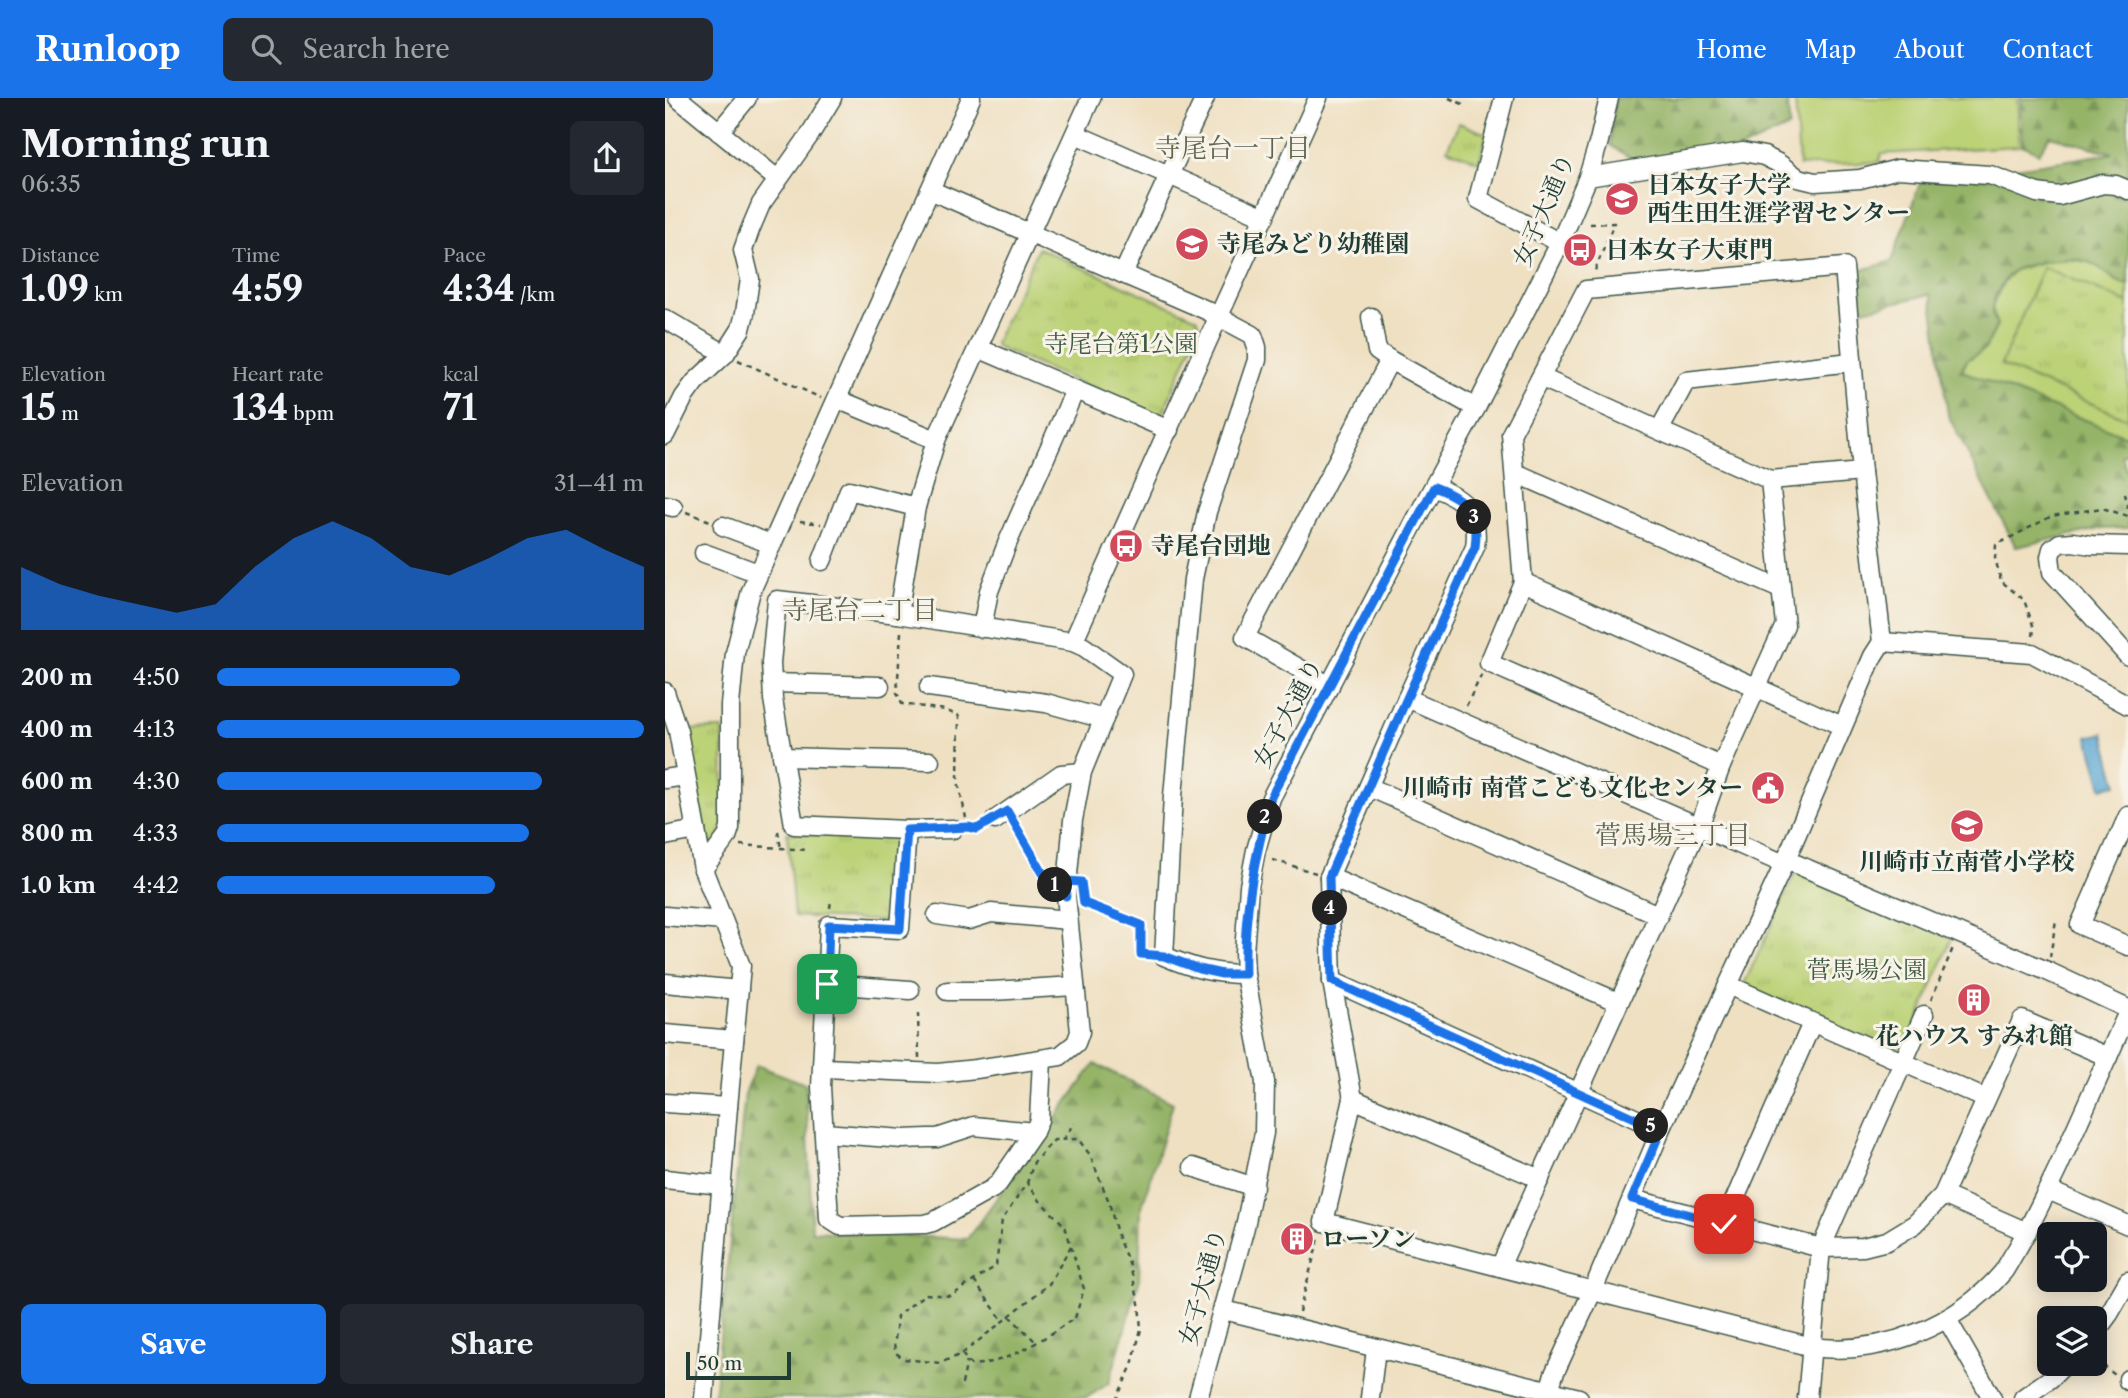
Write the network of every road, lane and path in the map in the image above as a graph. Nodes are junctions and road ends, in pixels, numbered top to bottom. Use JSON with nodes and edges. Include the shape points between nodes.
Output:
{"nodes":[{"id":1,"x":678,"y":98,"type":"edge"},
{"id":2,"x":747,"y":98,"type":"edge"},
{"id":3,"x":832,"y":98,"type":"edge"},
{"id":4,"x":971,"y":98,"type":"edge"},
{"id":5,"x":1091,"y":98,"type":"edge"},
{"id":6,"x":1205,"y":98,"type":"edge"},
{"id":7,"x":1318,"y":98,"type":"edge"},
{"id":8,"x":1449,"y":98,"type":"edge"},
{"id":9,"x":1504,"y":98,"type":"edge"},
{"id":10,"x":1609,"y":98,"type":"edge"},
{"id":11,"x":1465,"y":105,"type":"dead end"},
{"id":12,"x":719,"y":132,"type":"junction"},
{"id":13,"x":1075,"y":134,"type":"junction"},
{"id":14,"x":1170,"y":175,"type":"junction"},
{"id":15,"x":1588,"y":177,"type":"junction"},
{"id":16,"x":777,"y":179,"type":"junction"},
{"id":17,"x":930,"y":190,"type":"junction"},
{"id":18,"x":2128,"y":190,"type":"edge"},
{"id":19,"x":1265,"y":218,"type":"junction"},
{"id":20,"x":1590,"y":224,"type":"dead end"},
{"id":21,"x":1029,"y":233,"type":"junction"},
{"id":22,"x":1559,"y":243,"type":"junction"},
{"id":23,"x":1123,"y":274,"type":"junction"},
{"id":24,"x":1587,"y":290,"type":"junction"},
{"id":25,"x":1219,"y":316,"type":"junction"},
{"id":26,"x":1371,"y":317,"type":"dead end"},
{"id":27,"x":665,"y":319,"type":"edge"},
{"id":28,"x":978,"y":348,"type":"junction"},
{"id":29,"x":725,"y":354,"type":"junction"},
{"id":30,"x":1390,"y":360,"type":"junction"},
{"id":31,"x":1851,"y":362,"type":"junction"},
{"id":32,"x":1542,"y":378,"type":"junction"},
{"id":33,"x":1075,"y":390,"type":"junction"},
{"id":34,"x":836,"y":402,"type":"junction"},
{"id":35,"x":1476,"y":408,"type":"junction"},
{"id":36,"x":1660,"y":429,"type":"junction"},
{"id":37,"x":1169,"y":430,"type":"junction"},
{"id":38,"x":665,"y":435,"type":"edge"},
{"id":39,"x":936,"y":440,"type":"junction"},
{"id":40,"x":1862,"y":472,"type":"junction"},
{"id":41,"x":1516,"y":473,"type":"junction"},
{"id":42,"x":1770,"y":480,"type":"junction"},
{"id":43,"x":1434,"y":487,"type":"junction"},
{"id":44,"x":2125,"y":493,"type":"dead end"},
{"id":45,"x":669,"y":506,"type":"edge"},
{"id":46,"x":916,"y":507,"type":"junction"},
{"id":47,"x":2128,"y":510,"type":"edge"},
{"id":48,"x":2128,"y":516,"type":"edge"},
{"id":49,"x":723,"y":526,"type":"joint"},
{"id":50,"x":771,"y":544,"type":"junction"},
{"id":51,"x":2128,"y":546,"type":"edge"},
{"id":52,"x":704,"y":553,"type":"dead end"},
{"id":53,"x":822,"y":561,"type":"dead end"},
{"id":54,"x":758,"y":573,"type":"junction"},
{"id":55,"x":1523,"y":582,"type":"junction"},
{"id":56,"x":1780,"y":589,"type":"junction"},
{"id":57,"x":900,"y":620,"type":"junction"},
{"id":58,"x":982,"y":628,"type":"junction"},
{"id":59,"x":1073,"y":642,"type":"junction"},
{"id":60,"x":1882,"y":642,"type":"junction"},
{"id":61,"x":2033,"y":645,"type":"dead end"},
{"id":62,"x":2128,"y":656,"type":"edge"},
{"id":63,"x":1489,"y":663,"type":"junction"},
{"id":64,"x":773,"y":683,"type":"junction"},
{"id":65,"x":1330,"y":685,"type":"junction"},
{"id":66,"x":880,"y":686,"type":"dead end"},
{"id":67,"x":1756,"y":686,"type":"junction"},
{"id":68,"x":929,"y":687,"type":"dead end"},
{"id":69,"x":665,"y":692,"type":"edge"},
{"id":70,"x":1407,"y":698,"type":"junction"},
{"id":71,"x":2128,"y":705,"type":"edge"},
{"id":72,"x":1465,"y":710,"type":"dead end"},
{"id":73,"x":1104,"y":719,"type":"junction"},
{"id":74,"x":1842,"y":726,"type":"junction"},
{"id":75,"x":782,"y":757,"type":"junction"},
{"id":76,"x":930,"y":761,"type":"dead end"},
{"id":77,"x":1721,"y":766,"type":"junction"},
{"id":78,"x":1082,"y":772,"type":"junction"},
{"id":79,"x":685,"y":776,"type":"junction"},
{"id":80,"x":665,"y":779,"type":"edge"},
{"id":81,"x":1369,"y":787,"type":"junction"},
{"id":82,"x":1001,"y":815,"type":"junction"},
{"id":83,"x":2128,"y":816,"type":"edge"},
{"id":84,"x":1699,"y":826,"type":"junction"},
{"id":85,"x":960,"y":828,"type":"junction"},
{"id":86,"x":695,"y":830,"type":"junction"},
{"id":87,"x":907,"y":830,"type":"junction"},
{"id":88,"x":665,"y":836,"type":"edge"},
{"id":89,"x":727,"y":837,"type":"junction"},
{"id":90,"x":807,"y":850,"type":"dead end"},
{"id":91,"x":1273,"y":860,"type":"dead end"},
{"id":92,"x":1790,"y":864,"type":"junction"},
{"id":93,"x":703,"y":869,"type":"junction"},
{"id":94,"x":1329,"y":877,"type":"junction"},
{"id":95,"x":1075,"y":894,"type":"junction"},
{"id":96,"x":937,"y":915,"type":"dead end"},
{"id":97,"x":1658,"y":915,"type":"junction"},
{"id":98,"x":665,"y":916,"type":"edge"},
{"id":99,"x":1068,"y":920,"type":"junction"},
{"id":100,"x":2056,"y":920,"type":"dead end"},
{"id":101,"x":723,"y":921,"type":"junction"},
{"id":102,"x":1957,"y":940,"type":"junction"},
{"id":103,"x":2128,"y":946,"type":"edge"},
{"id":104,"x":1164,"y":956,"type":"junction"},
{"id":105,"x":2047,"y":971,"type":"junction"},
{"id":106,"x":1245,"y":974,"type":"junction"},
{"id":107,"x":1332,"y":981,"type":"junction"},
{"id":108,"x":665,"y":983,"type":"edge"},
{"id":109,"x":827,"y":984,"type":"junction"},
{"id":110,"x":1728,"y":985,"type":"junction"},
{"id":111,"x":1075,"y":986,"type":"junction"},
{"id":112,"x":739,"y":990,"type":"junction"},
{"id":113,"x":910,"y":990,"type":"dead end"},
{"id":114,"x":947,"y":991,"type":"dead end"},
{"id":115,"x":1618,"y":1002,"type":"junction"},
{"id":116,"x":2128,"y":1010,"type":"edge"},
{"id":117,"x":918,"y":1013,"type":"dead end"},
{"id":118,"x":1924,"y":1015,"type":"joint"},
{"id":119,"x":1812,"y":1023,"type":"junction"},
{"id":120,"x":665,"y":1034,"type":"edge"},
{"id":121,"x":734,"y":1040,"type":"junction"},
{"id":122,"x":2108,"y":1057,"type":"junction"},
{"id":123,"x":1042,"y":1060,"type":"junction"},
{"id":124,"x":1903,"y":1063,"type":"junction"},
{"id":125,"x":824,"y":1068,"type":"junction"},
{"id":126,"x":919,"y":1072,"type":"junction"},
{"id":127,"x":1578,"y":1091,"type":"junction"},
{"id":128,"x":1353,"y":1099,"type":"junction"},
{"id":129,"x":1986,"y":1099,"type":"junction"},
{"id":130,"x":665,"y":1103,"type":"edge"},
{"id":131,"x":728,"y":1107,"type":"junction"},
{"id":132,"x":1074,"y":1123,"type":"dead end"},
{"id":133,"x":1661,"y":1130,"type":"junction"},
{"id":134,"x":1034,"y":1132,"type":"junction"},
{"id":135,"x":824,"y":1133,"type":"junction"},
{"id":136,"x":1063,"y":1140,"type":"junction"},
{"id":137,"x":1193,"y":1167,"type":"dead end"},
{"id":138,"x":665,"y":1179,"type":"edge"},
{"id":139,"x":1539,"y":1179,"type":"junction"},
{"id":140,"x":1027,"y":1183,"type":"junction"},
{"id":141,"x":722,"y":1185,"type":"junction"},
{"id":142,"x":1254,"y":1187,"type":"junction"},
{"id":143,"x":2048,"y":1189,"type":"junction"},
{"id":144,"x":1943,"y":1195,"type":"junction"},
{"id":145,"x":1632,"y":1199,"type":"junction"},
{"id":146,"x":1324,"y":1222,"type":"junction"},
{"id":147,"x":1724,"y":1224,"type":"junction"},
{"id":148,"x":2128,"y":1226,"type":"edge"},
{"id":149,"x":2027,"y":1232,"type":"junction"},
{"id":150,"x":1071,"y":1246,"type":"junction"},
{"id":151,"x":1821,"y":1248,"type":"junction"},
{"id":152,"x":1500,"y":1266,"type":"junction"},
{"id":153,"x":974,"y":1281,"type":"junction"},
{"id":154,"x":2128,"y":1281,"type":"edge"},
{"id":155,"x":1593,"y":1290,"type":"junction"},
{"id":156,"x":1223,"y":1310,"type":"junction"},
{"id":157,"x":1299,"y":1312,"type":"dead end"},
{"id":158,"x":1009,"y":1316,"type":"junction"},
{"id":159,"x":2107,"y":1317,"type":"edge"},
{"id":160,"x":1947,"y":1319,"type":"junction"},
{"id":161,"x":1003,"y":1321,"type":"junction"},
{"id":162,"x":1036,"y":1342,"type":"junction"},
{"id":163,"x":1812,"y":1347,"type":"junction"},
{"id":164,"x":1376,"y":1349,"type":"junction"},
{"id":165,"x":962,"y":1354,"type":"junction"},
{"id":166,"x":967,"y":1361,"type":"junction"},
{"id":167,"x":2107,"y":1369,"type":"edge"},
{"id":168,"x":2053,"y":1376,"type":"edge"},
{"id":169,"x":2128,"y":1380,"type":"edge"},
{"id":170,"x":962,"y":1384,"type":"dead end"},
{"id":171,"x":1548,"y":1394,"type":"edge"},
{"id":172,"x":1194,"y":1396,"type":"edge"},
{"id":173,"x":705,"y":1398,"type":"edge"},
{"id":174,"x":1117,"y":1398,"type":"edge"},
{"id":175,"x":1370,"y":1398,"type":"edge"},
{"id":176,"x":1579,"y":1398,"type":"edge"},
{"id":177,"x":1807,"y":1398,"type":"edge"},
{"id":178,"x":1992,"y":1398,"type":"edge"},
{"id":179,"x":2024,"y":1398,"type":"edge"}],
"edges":[{"from":1,"to":12,"type":"street"},
{"from":2,"to":12,"type":"street"},
{"from":3,"to":16,"type":"street"},
{"from":4,"to":17,"type":"street"},
{"from":5,"to":13,"type":"street"},
{"from":6,"to":14,"type":"street"},
{"from":7,"to":19,"type":"street"},
{"from":8,"to":11,"type":"path"},
{"from":9,"to":22,"type":"street","via":[[1478,199]]},
{"from":10,"to":15,"type":"street","name":"女子大通り"},
{"from":12,"to":16,"type":"street"},
{"from":13,"to":14,"type":"street"},
{"from":13,"to":21,"type":"street"},
{"from":14,"to":19,"type":"street"},
{"from":14,"to":23,"type":"street"},
{"from":15,"to":18,"type":"street","via":[[1742,152],[1764,156],[1798,178],[1815,182],[1860,179],[1898,169],[1990,175],[2037,193],[2059,196],[2103,184]]},
{"from":15,"to":22,"type":"street","name":"女子大通り"},
{"from":16,"to":29,"type":"street","via":[[761,204],[743,250],[750,279],[745,313]]},
{"from":17,"to":21,"type":"street"},
{"from":17,"to":34,"type":"street"},
{"from":19,"to":25,"type":"street"},
{"from":20,"to":24,"type":"path","via":[[1614,223]]},
{"from":21,"to":23,"type":"street"},
{"from":21,"to":28,"type":"street"},
{"from":22,"to":35,"type":"street","name":"女子大通り"},
{"from":23,"to":25,"type":"street"},
{"from":24,"to":31,"type":"street","via":[[1844,267]]},
{"from":24,"to":32,"type":"street"},
{"from":25,"to":37,"type":"street"},
{"from":25,"to":104,"type":"street","via":[[1253,335],[1257,360],[1207,512],[1193,579]]},
{"from":26,"to":30,"type":"street","via":[[1377,351]]},
{"from":27,"to":29,"type":"street"},
{"from":28,"to":33,"type":"street"},
{"from":28,"to":39,"type":"street"},
{"from":29,"to":34,"type":"path"},
{"from":29,"to":38,"type":"street","via":[[695,382]]},
{"from":30,"to":35,"type":"street"},
{"from":30,"to":65,"type":"street","via":[[1245,636]]},
{"from":31,"to":36,"type":"street","via":[[1686,381]]},
{"from":31,"to":40,"type":"street"},
{"from":32,"to":36,"type":"street"},
{"from":32,"to":41,"type":"street","via":[[1511,434]]},
{"from":33,"to":37,"type":"street"},
{"from":33,"to":58,"type":"street","via":[[1007,544],[989,591]]},
{"from":34,"to":39,"type":"street"},
{"from":34,"to":50,"type":"street"},
{"from":35,"to":43,"type":"street","name":"女子大通り"},
{"from":36,"to":42,"type":"street"},
{"from":37,"to":59,"type":"street"},
{"from":39,"to":46,"type":"street"},
{"from":40,"to":42,"type":"street"},
{"from":40,"to":60,"type":"street"},
{"from":41,"to":55,"type":"street"},
{"from":41,"to":56,"type":"street"},
{"from":42,"to":56,"type":"street"},
{"from":43,"to":65,"type":"street","name":"女子大通り"},
{"from":43,"to":70,"type":"street","via":[[1448,492],[1470,511],[1477,530],[1475,547]]},
{"from":44,"to":47,"type":"path"},
{"from":45,"to":49,"type":"path"},
{"from":46,"to":53,"type":"street","via":[[849,490]]},
{"from":46,"to":57,"type":"street"},
{"from":48,"to":61,"type":"path","via":[[2102,508],[2052,516],[1996,545],[2000,581],[2024,600],[2034,628]]},
{"from":49,"to":50,"type":"street"},
{"from":50,"to":54,"type":"street"},
{"from":51,"to":62,"type":"street","via":[[2060,543],[2050,558],[2052,572]]},
{"from":52,"to":54,"type":"street"},
{"from":54,"to":89,"type":"street","via":[[735,653]]},
{"from":55,"to":63,"type":"street"},
{"from":55,"to":67,"type":"street"},
{"from":56,"to":67,"type":"street","via":[[1785,625]]},
{"from":57,"to":58,"type":"street"},
{"from":57,"to":64,"type":"street","via":[[778,600]]},
{"from":57,"to":85,"type":"path","via":[[897,693],[902,704],[958,716]]},
{"from":58,"to":59,"type":"street"},
{"from":59,"to":73,"type":"street","via":[[1122,674]]},
{"from":60,"to":71,"type":"street","via":[[2032,653]]},
{"from":60,"to":74,"type":"street"},
{"from":63,"to":72,"type":"path"},
{"from":63,"to":77,"type":"street"},
{"from":64,"to":66,"type":"street"},
{"from":64,"to":75,"type":"street"},
{"from":65,"to":106,"type":"street","name":"女子大通り","via":[[1271,797],[1249,886]]},
{"from":67,"to":74,"type":"street"},
{"from":67,"to":77,"type":"street"},
{"from":68,"to":73,"type":"street","via":[[1046,703]]},
{"from":69,"to":79,"type":"street","via":[[678,731]]},
{"from":70,"to":81,"type":"street"},
{"from":70,"to":84,"type":"street"},
{"from":73,"to":78,"type":"street"},
{"from":74,"to":92,"type":"street"},
{"from":75,"to":76,"type":"street"},
{"from":75,"to":87,"type":"street","via":[[794,825]]},
{"from":77,"to":84,"type":"street"},
{"from":78,"to":82,"type":"street","via":[[1061,774]]},
{"from":78,"to":95,"type":"street","via":[[1073,820]]},
{"from":79,"to":80,"type":"street"},
{"from":79,"to":86,"type":"street"},
{"from":81,"to":94,"type":"street"},
{"from":81,"to":97,"type":"street"},
{"from":82,"to":85,"type":"path","via":[[977,829]]},
{"from":82,"to":95,"type":"path","via":[[1044,875]]},
{"from":83,"to":103,"type":"street","via":[[2080,925]]},
{"from":84,"to":92,"type":"street"},
{"from":84,"to":97,"type":"street"},
{"from":85,"to":87,"type":"street"},
{"from":86,"to":88,"type":"street"},
{"from":86,"to":93,"type":"street"},
{"from":87,"to":109,"type":"street","via":[[900,929],[829,925]]},
{"from":89,"to":90,"type":"path","via":[[730,844]]},
{"from":89,"to":93,"type":"street"},
{"from":91,"to":94,"type":"path"},
{"from":92,"to":102,"type":"street"},
{"from":92,"to":110,"type":"street"},
{"from":93,"to":101,"type":"street"},
{"from":94,"to":107,"type":"street"},
{"from":94,"to":115,"type":"street"},
{"from":95,"to":99,"type":"street"},
{"from":95,"to":104,"type":"path","via":[[1084,903],[1141,925],[1141,954]]},
{"from":96,"to":99,"type":"street","via":[[969,920],[991,913]]},
{"from":97,"to":115,"type":"street"},
{"from":98,"to":101,"type":"street"},
{"from":99,"to":111,"type":"street"},
{"from":100,"to":105,"type":"path"},
{"from":101,"to":112,"type":"street","via":[[741,966]]},
{"from":102,"to":105,"type":"street"},
{"from":102,"to":118,"type":"path"},
{"from":104,"to":106,"type":"street","via":[[1199,969]]},
{"from":105,"to":116,"type":"street"},
{"from":106,"to":142,"type":"street","name":"女子大通り","via":[[1265,1082],[1264,1133]]},
{"from":107,"to":127,"type":"street"},
{"from":107,"to":128,"type":"street"},
{"from":108,"to":112,"type":"street"},
{"from":109,"to":113,"type":"street"},
{"from":109,"to":125,"type":"street"},
{"from":110,"to":119,"type":"street"},
{"from":110,"to":133,"type":"street"},
{"from":111,"to":114,"type":"street"},
{"from":111,"to":123,"type":"street","via":[[1080,1032],[1076,1043],[1060,1056]]},
{"from":112,"to":121,"type":"street"},
{"from":115,"to":127,"type":"street"},
{"from":116,"to":122,"type":"street"},
{"from":117,"to":126,"type":"path"},
{"from":118,"to":124,"type":"street"},
{"from":119,"to":124,"type":"street"},
{"from":119,"to":147,"type":"street"},
{"from":120,"to":121,"type":"street"},
{"from":121,"to":131,"type":"street"},
{"from":122,"to":129,"type":"street","via":[[2022,1020]]},
{"from":122,"to":143,"type":"street"},
{"from":123,"to":126,"type":"street","via":[[949,1073]]},
{"from":123,"to":134,"type":"street","via":[[1039,1120]]},
{"from":124,"to":129,"type":"street"},
{"from":124,"to":151,"type":"street"},
{"from":125,"to":126,"type":"street"},
{"from":125,"to":135,"type":"street"},
{"from":127,"to":133,"type":"street"},
{"from":127,"to":139,"type":"street"},
{"from":128,"to":139,"type":"street"},
{"from":128,"to":146,"type":"street"},
{"from":129,"to":144,"type":"street"},
{"from":130,"to":131,"type":"street"},
{"from":131,"to":141,"type":"street"},
{"from":132,"to":136,"type":"path"},
{"from":133,"to":145,"type":"street"},
{"from":134,"to":135,"type":"street","via":[[974,1126],[937,1138],[903,1139]]},
{"from":134,"to":135,"type":"street","via":[[998,1184],[933,1222],[840,1226],[829,1219]]},
{"from":136,"to":140,"type":"path","via":[[1054,1140],[1034,1162]]},
{"from":136,"to":174,"type":"path","via":[[1078,1139],[1090,1155],[1139,1303],[1141,1329],[1132,1366]]},
{"from":137,"to":142,"type":"street"},
{"from":138,"to":141,"type":"street"},
{"from":139,"to":152,"type":"street"},
{"from":140,"to":150,"type":"path","via":[[1065,1226]]},
{"from":140,"to":153,"type":"path","via":[[1002,1220],[996,1266]]},
{"from":141,"to":173,"type":"street"},
{"from":142,"to":156,"type":"street","name":"女子大通り"},
{"from":143,"to":148,"type":"street"},
{"from":143,"to":149,"type":"street"},
{"from":144,"to":149,"type":"street"},
{"from":144,"to":151,"type":"street","via":[[1915,1224],[1887,1241]]},
{"from":145,"to":147,"type":"street"},
{"from":145,"to":155,"type":"street"},
{"from":146,"to":152,"type":"street"},
{"from":146,"to":157,"type":"path"},
{"from":147,"to":151,"type":"street"},
{"from":149,"to":160,"type":"street","via":[[2004,1271]]},
{"from":150,"to":158,"type":"path","via":[[1049,1284]]},
{"from":150,"to":162,"type":"path","via":[[1084,1289],[1075,1318]]},
{"from":151,"to":163,"type":"street"},
{"from":152,"to":155,"type":"street"},
{"from":153,"to":161,"type":"path"},
{"from":153,"to":165,"type":"path","via":[[951,1296],[925,1294],[897,1316],[894,1352],[905,1359],[940,1363]]},
{"from":154,"to":159,"type":"street"},
{"from":155,"to":163,"type":"street"},
{"from":155,"to":171,"type":"street"},
{"from":156,"to":164,"type":"street"},
{"from":156,"to":172,"type":"street","name":"女子大通り"},
{"from":158,"to":161,"type":"path"},
{"from":158,"to":162,"type":"path"},
{"from":160,"to":163,"type":"street","via":[[1888,1342]]},
{"from":160,"to":178,"type":"street"},
{"from":161,"to":165,"type":"path"},
{"from":162,"to":166,"type":"path","via":[[1019,1354],[988,1364]]},
{"from":163,"to":177,"type":"street"},
{"from":164,"to":171,"type":"street"},
{"from":164,"to":175,"type":"street"},
{"from":165,"to":166,"type":"path"},
{"from":166,"to":170,"type":"path"},
{"from":167,"to":169,"type":"path"},
{"from":168,"to":179,"type":"street"},
{"from":171,"to":176,"type":"street"}]}
